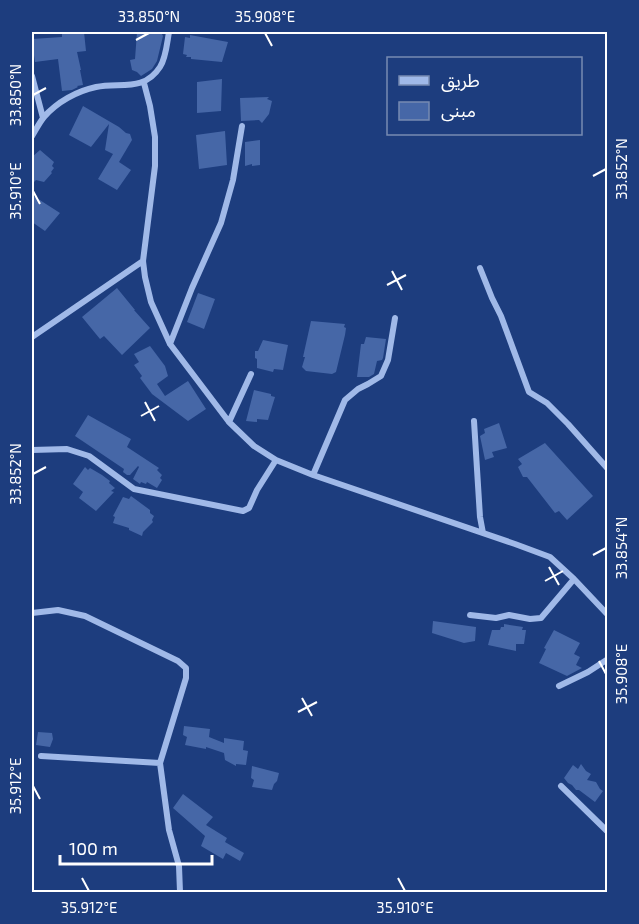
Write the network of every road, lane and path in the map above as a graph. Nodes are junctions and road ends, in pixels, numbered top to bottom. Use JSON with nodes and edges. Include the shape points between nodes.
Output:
{"nodes":[{"id":1,"x":169,"y":32,"type":"edge"},
{"id":2,"x":32,"y":76,"type":"edge"},
{"id":3,"x":144,"y":83,"type":"junction"},
{"id":4,"x":43,"y":118,"type":"junction"},
{"id":5,"x":242,"y":126,"type":"dead end"},
{"id":6,"x":32,"y":136,"type":"edge"},
{"id":7,"x":143,"y":261,"type":"junction"},
{"id":8,"x":480,"y":268,"type":"dead end"},
{"id":9,"x":395,"y":318,"type":"dead end"},
{"id":10,"x":32,"y":337,"type":"edge"},
{"id":11,"x":170,"y":344,"type":"junction"},
{"id":12,"x":251,"y":374,"type":"dead end"},
{"id":13,"x":474,"y":421,"type":"dead end"},
{"id":14,"x":229,"y":422,"type":"junction"},
{"id":15,"x":32,"y":450,"type":"edge"},
{"id":16,"x":276,"y":460,"type":"junction"},
{"id":17,"x":608,"y":468,"type":"edge"},
{"id":18,"x":313,"y":475,"type":"junction"},
{"id":19,"x":483,"y":533,"type":"junction"},
{"id":20,"x":574,"y":579,"type":"junction"},
{"id":21,"x":32,"y":613,"type":"edge"},
{"id":22,"x":470,"y":615,"type":"dead end"},
{"id":23,"x":608,"y":615,"type":"edge"},
{"id":24,"x":608,"y":658,"type":"edge"},
{"id":25,"x":559,"y":686,"type":"dead end"},
{"id":26,"x":41,"y":756,"type":"dead end"},
{"id":27,"x":160,"y":763,"type":"junction"},
{"id":28,"x":561,"y":786,"type":"dead end"},
{"id":29,"x":608,"y":832,"type":"edge"},
{"id":30,"x":180,"y":892,"type":"edge"}],
"edges":[{"from":1,"to":3,"type":"street","via":[[163,62]]},
{"from":2,"to":4,"type":"street"},
{"from":3,"to":4,"type":"street","via":[[76,93]]},
{"from":3,"to":7,"type":"street","via":[[155,137],[155,166]]},
{"from":4,"to":6,"type":"street"},
{"from":5,"to":11,"type":"street","via":[[234,180],[221,223]]},
{"from":7,"to":10,"type":"street"},
{"from":7,"to":11,"type":"street","via":[[152,302]]},
{"from":8,"to":17,"type":"street","via":[[529,392],[547,403]]},
{"from":9,"to":18,"type":"street","via":[[388,360],[381,376],[345,400]]},
{"from":11,"to":14,"type":"street"},
{"from":12,"to":14,"type":"street"},
{"from":13,"to":19,"type":"street"},
{"from":14,"to":16,"type":"street"},
{"from":15,"to":16,"type":"street","via":[[67,449],[89,456],[134,489],[243,511],[249,508]]},
{"from":16,"to":18,"type":"street"},
{"from":18,"to":19,"type":"street"},
{"from":19,"to":20,"type":"street","via":[[550,557]]},
{"from":20,"to":22,"type":"street","via":[[541,618]]},
{"from":20,"to":23,"type":"street"},
{"from":21,"to":27,"type":"street","via":[[58,610],[85,616],[186,668]]},
{"from":24,"to":25,"type":"street"},
{"from":26,"to":27,"type":"street"},
{"from":27,"to":30,"type":"street"},
{"from":28,"to":29,"type":"street"}]}
